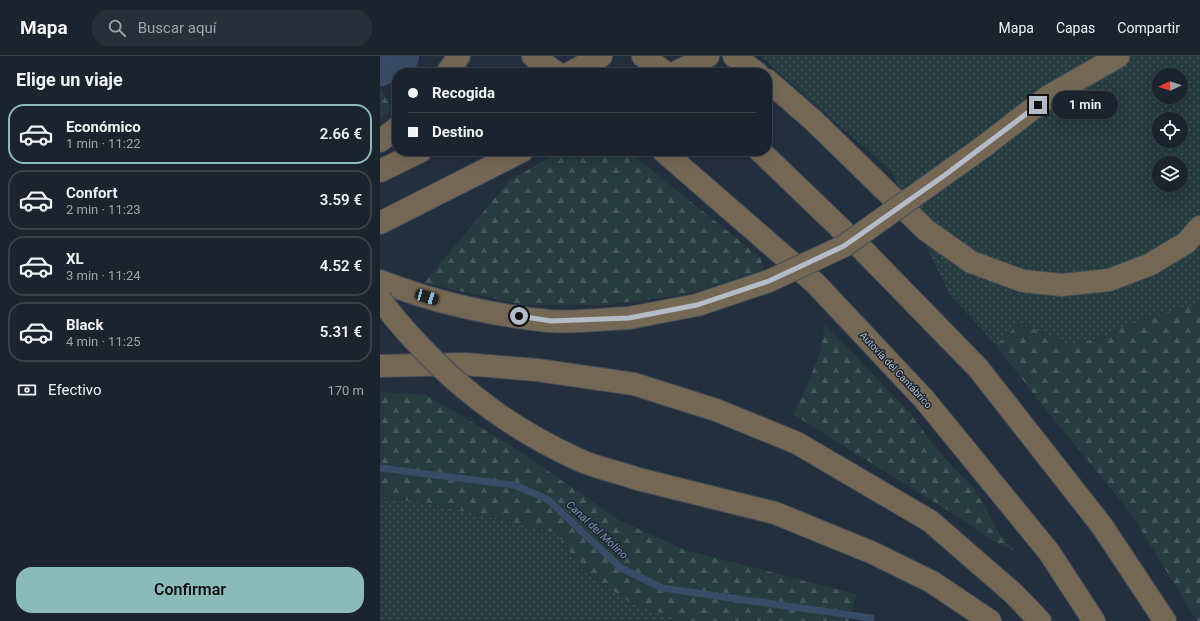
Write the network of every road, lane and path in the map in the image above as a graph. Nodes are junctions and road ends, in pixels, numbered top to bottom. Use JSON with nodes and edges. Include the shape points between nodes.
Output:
{"nodes":[{"id":1,"x":459,"y":56,"type":"edge"},
{"id":2,"x":533,"y":56,"type":"edge"},
{"id":3,"x":601,"y":56,"type":"edge"},
{"id":4,"x":643,"y":56,"type":"edge"},
{"id":5,"x":708,"y":56,"type":"edge"},
{"id":6,"x":734,"y":56,"type":"edge"},
{"id":7,"x":1118,"y":56,"type":"edge"},
{"id":8,"x":451,"y":68,"type":"edge"},
{"id":9,"x":550,"y":68,"type":"edge"},
{"id":10,"x":579,"y":68,"type":"edge"},
{"id":11,"x":659,"y":68,"type":"edge"},
{"id":12,"x":685,"y":68,"type":"edge"},
{"id":13,"x":750,"y":68,"type":"edge"},
{"id":14,"x":772,"y":84,"type":"edge"},
{"id":15,"x":392,"y":132,"type":"edge"},
{"id":16,"x":380,"y":141,"type":"edge"},
{"id":17,"x":411,"y":156,"type":"edge"},
{"id":18,"x":512,"y":156,"type":"edge"},
{"id":19,"x":669,"y":156,"type":"edge"},
{"id":20,"x":765,"y":156,"type":"edge"},
{"id":21,"x":386,"y":169,"type":"edge"},
{"id":22,"x":380,"y":223,"type":"edge"},
{"id":23,"x":1200,"y":227,"type":"edge"},
{"id":24,"x":380,"y":281,"type":"edge"},
{"id":25,"x":380,"y":298,"type":"edge"},
{"id":26,"x":380,"y":366,"type":"edge"},
{"id":27,"x":990,"y":621,"type":"edge"},
{"id":28,"x":1040,"y":621,"type":"edge"},
{"id":29,"x":1094,"y":621,"type":"edge"},
{"id":30,"x":1165,"y":621,"type":"edge"}],
"edges":[{"from":1,"to":8,"type":"highway"},
{"from":2,"to":9,"type":"highway"},
{"from":3,"to":10,"type":"highway"},
{"from":4,"to":11,"type":"highway"},
{"from":5,"to":12,"type":"highway"},
{"from":6,"to":13,"type":"highway"},
{"from":7,"to":24,"type":"highway","bridge":true,"via":[[1049,96],[983,147],[844,246],[769,281],[697,305],[629,318],[551,321],[442,301]]},
{"from":14,"to":23,"type":"highway","via":[[813,120],[926,230],[971,262],[1023,281],[1062,285],[1109,280],[1149,265],[1186,243]]},
{"from":15,"to":16,"type":"highway"},
{"from":17,"to":21,"type":"highway"},
{"from":18,"to":22,"type":"highway"},
{"from":19,"to":29,"type":"highway","name":"Autovía del Cantábrico","via":[[816,284],[924,399],[1049,552]]},
{"from":20,"to":30,"type":"highway","via":[[862,249],[978,368],[1102,526]]},
{"from":25,"to":27,"type":"highway","bridge":true,"via":[[390,313],[431,358],[479,402],[530,435],[578,460],[638,479],[775,513],[872,553],[932,582]]},
{"from":26,"to":28,"type":"highway","via":[[464,364],[537,370],[634,384],[716,410],[796,443],[930,521],[1013,593]]}]}
